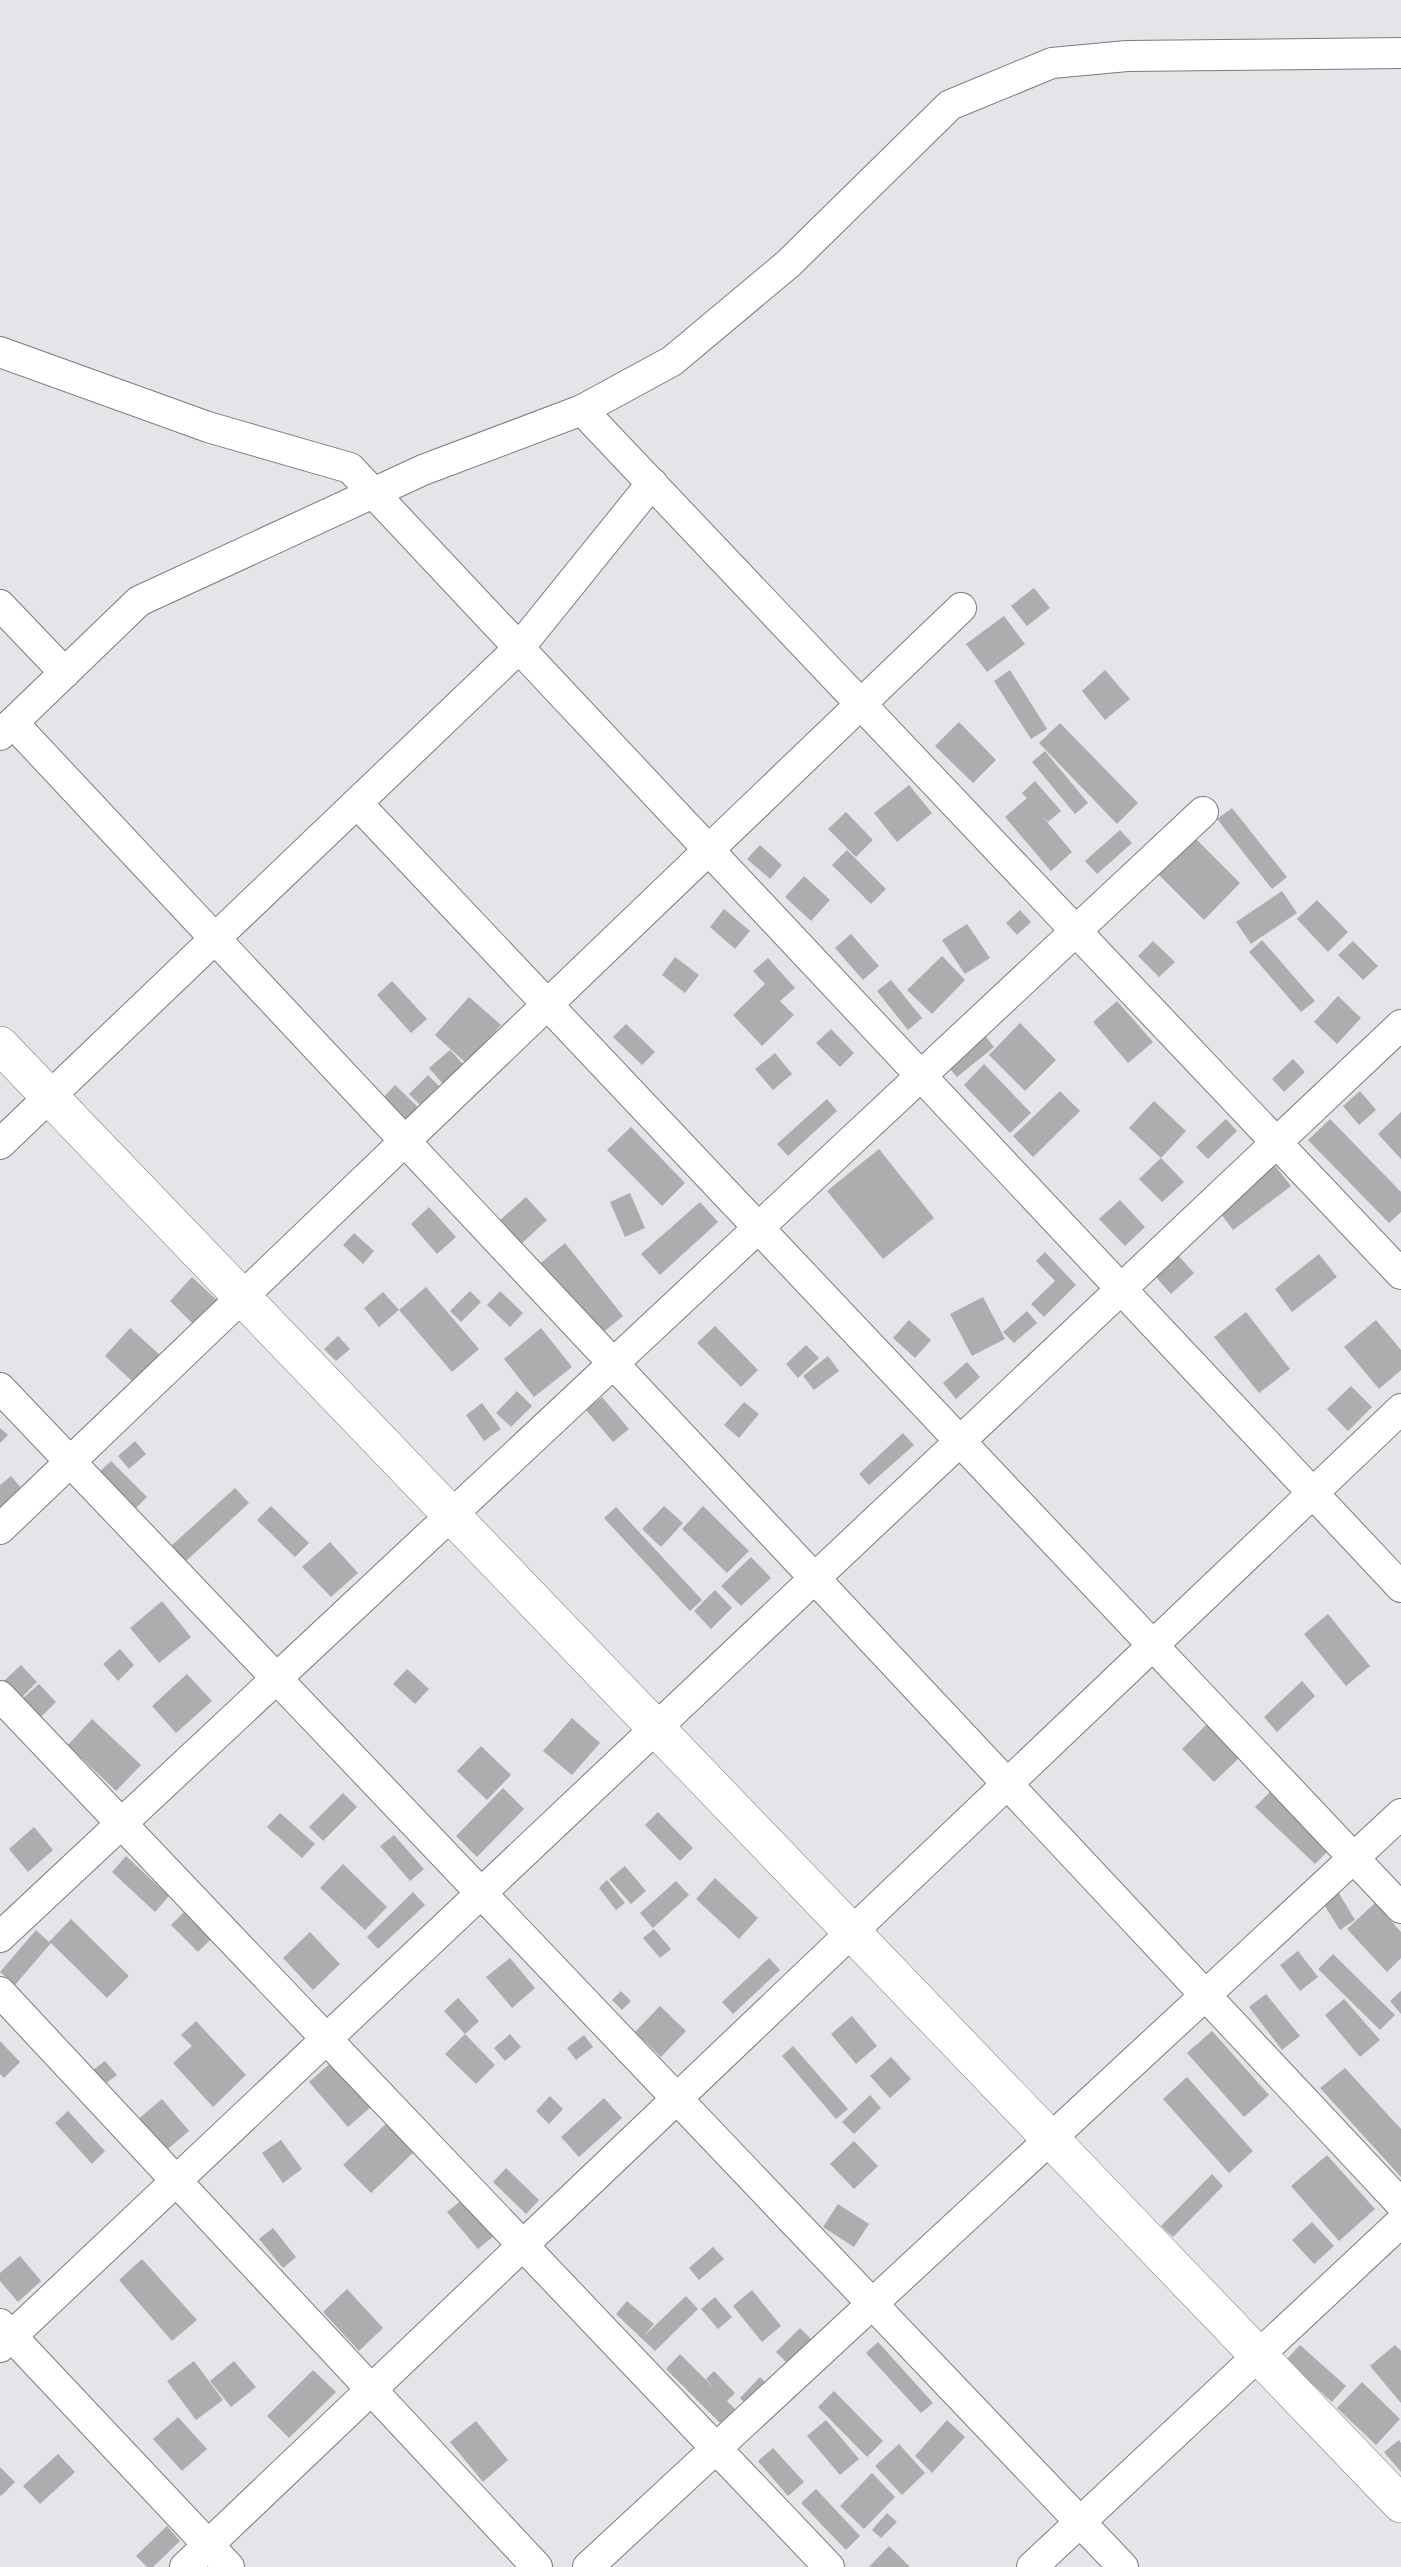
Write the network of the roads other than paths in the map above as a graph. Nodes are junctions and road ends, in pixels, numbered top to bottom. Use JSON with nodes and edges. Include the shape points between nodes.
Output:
{"nodes":[{"id":1,"x":1401,"y":53,"type":"edge"},
{"id":2,"x":0,"y":352,"type":"edge"},
{"id":3,"x":582,"y":410,"type":"junction"},
{"id":4,"x":652,"y":483,"type":"junction"},
{"id":5,"x":373,"y":494,"type":"junction"},
{"id":6,"x":0,"y":605,"type":"edge"},
{"id":7,"x":961,"y":608,"type":"dead end"},
{"id":8,"x":518,"y":649,"type":"junction"},
{"id":9,"x":65,"y":673,"type":"junction"},
{"id":10,"x":861,"y":704,"type":"junction"},
{"id":11,"x":7,"y":729,"type":"edge"},
{"id":12,"x":357,"y":803,"type":"junction"},
{"id":13,"x":1203,"y":812,"type":"dead end"},
{"id":14,"x":708,"y":851,"type":"junction"},
{"id":15,"x":1076,"y":931,"type":"junction"},
{"id":16,"x":215,"y":938,"type":"junction"},
{"id":17,"x":548,"y":1004,"type":"junction"},
{"id":18,"x":1401,"y":1025,"type":"edge"},
{"id":19,"x":0,"y":1045,"type":"edge"},
{"id":20,"x":920,"y":1077,"type":"junction"},
{"id":21,"x":50,"y":1096,"type":"junction"},
{"id":22,"x":405,"y":1141,"type":"junction"},
{"id":23,"x":1276,"y":1142,"type":"junction"},
{"id":24,"x":0,"y":1144,"type":"edge"},
{"id":25,"x":758,"y":1228,"type":"junction"},
{"id":26,"x":1401,"y":1274,"type":"edge"},
{"id":27,"x":1121,"y":1289,"type":"junction"},
{"id":28,"x":242,"y":1298,"type":"junction"},
{"id":29,"x":613,"y":1363,"type":"junction"},
{"id":30,"x":0,"y":1388,"type":"edge"},
{"id":31,"x":1401,"y":1409,"type":"edge"},
{"id":32,"x":960,"y":1441,"type":"junction"},
{"id":33,"x":71,"y":1462,"type":"junction"},
{"id":34,"x":1313,"y":1493,"type":"junction"},
{"id":35,"x":450,"y":1516,"type":"junction"},
{"id":36,"x":0,"y":1529,"type":"edge"},
{"id":37,"x":815,"y":1578,"type":"junction"},
{"id":38,"x":1401,"y":1587,"type":"edge"},
{"id":39,"x":1153,"y":1646,"type":"junction"},
{"id":40,"x":277,"y":1678,"type":"junction"},
{"id":41,"x":0,"y":1696,"type":"edge"},
{"id":42,"x":654,"y":1730,"type":"junction"},
{"id":43,"x":1007,"y":1784,"type":"junction"},
{"id":44,"x":1401,"y":1814,"type":"edge"},
{"id":45,"x":121,"y":1824,"type":"junction"},
{"id":46,"x":1354,"y":1858,"type":"junction"},
{"id":47,"x":481,"y":1893,"type":"junction"},
{"id":48,"x":1401,"y":1908,"type":"edge"},
{"id":49,"x":851,"y":1933,"type":"junction"},
{"id":50,"x":0,"y":1937,"type":"edge"},
{"id":51,"x":0,"y":1992,"type":"edge"},
{"id":52,"x":1206,"y":1995,"type":"junction"},
{"id":53,"x":327,"y":2039,"type":"junction"},
{"id":54,"x":677,"y":2098,"type":"junction"},
{"id":55,"x":1050,"y":2140,"type":"junction"},
{"id":56,"x":177,"y":2180,"type":"junction"},
{"id":57,"x":1401,"y":2204,"type":"edge"},
{"id":58,"x":1401,"y":2222,"type":"edge"},
{"id":59,"x":523,"y":2245,"type":"junction"},
{"id":60,"x":872,"y":2304,"type":"junction"},
{"id":61,"x":4,"y":2336,"type":"edge"},
{"id":62,"x":1258,"y":2356,"type":"junction"},
{"id":63,"x":372,"y":2389,"type":"junction"},
{"id":64,"x":716,"y":2448,"type":"junction"},
{"id":65,"x":1401,"y":2504,"type":"edge"},
{"id":66,"x":1080,"y":2522,"type":"junction"},
{"id":67,"x":208,"y":2545,"type":"junction"},
{"id":68,"x":185,"y":2567,"type":"edge"},
{"id":69,"x":229,"y":2567,"type":"edge"},
{"id":70,"x":537,"y":2567,"type":"edge"},
{"id":71,"x":588,"y":2567,"type":"edge"},
{"id":72,"x":829,"y":2567,"type":"edge"},
{"id":73,"x":1032,"y":2567,"type":"edge"},
{"id":74,"x":1124,"y":2567,"type":"edge"}],
"edges":[{"from":1,"to":3,"type":"street","via":[[1127,56],[1052,63],[950,104],[788,264],[672,361]]},
{"from":2,"to":5,"type":"street","via":[[208,427],[350,468]]},
{"from":3,"to":4,"type":"street"},
{"from":3,"to":5,"type":"street","via":[[423,470]]},
{"from":4,"to":8,"type":"street"},
{"from":4,"to":10,"type":"street"},
{"from":5,"to":8,"type":"street"},
{"from":5,"to":9,"type":"street","via":[[139,601]]},
{"from":6,"to":9,"type":"street"},
{"from":7,"to":10,"type":"street"},
{"from":8,"to":12,"type":"street"},
{"from":8,"to":14,"type":"street"},
{"from":9,"to":11,"type":"street"},
{"from":10,"to":14,"type":"street"},
{"from":10,"to":15,"type":"street"},
{"from":11,"to":16,"type":"street"},
{"from":12,"to":16,"type":"street"},
{"from":12,"to":17,"type":"street"},
{"from":13,"to":15,"type":"street"},
{"from":14,"to":17,"type":"street"},
{"from":14,"to":20,"type":"street"},
{"from":15,"to":20,"type":"street"},
{"from":15,"to":23,"type":"street"},
{"from":16,"to":21,"type":"street"},
{"from":16,"to":22,"type":"street"},
{"from":17,"to":22,"type":"street"},
{"from":17,"to":25,"type":"street"},
{"from":18,"to":23,"type":"street"},
{"from":19,"to":21,"type":"street"},
{"from":20,"to":25,"type":"street"},
{"from":20,"to":27,"type":"street"},
{"from":21,"to":24,"type":"street"},
{"from":21,"to":28,"type":"street"},
{"from":22,"to":28,"type":"street"},
{"from":22,"to":29,"type":"street"},
{"from":23,"to":26,"type":"street"},
{"from":23,"to":27,"type":"street"},
{"from":25,"to":29,"type":"street"},
{"from":25,"to":32,"type":"street"},
{"from":27,"to":32,"type":"street"},
{"from":27,"to":34,"type":"street"},
{"from":28,"to":33,"type":"street"},
{"from":28,"to":35,"type":"street"},
{"from":29,"to":35,"type":"street"},
{"from":29,"to":37,"type":"street"},
{"from":30,"to":33,"type":"street"},
{"from":31,"to":34,"type":"street"},
{"from":32,"to":37,"type":"street"},
{"from":32,"to":39,"type":"street"},
{"from":33,"to":36,"type":"street"},
{"from":33,"to":40,"type":"street"},
{"from":34,"to":38,"type":"street"},
{"from":34,"to":39,"type":"street"},
{"from":35,"to":40,"type":"street"},
{"from":35,"to":42,"type":"street"},
{"from":37,"to":42,"type":"street"},
{"from":37,"to":43,"type":"street"},
{"from":39,"to":43,"type":"street"},
{"from":39,"to":46,"type":"street"},
{"from":40,"to":45,"type":"street"},
{"from":40,"to":47,"type":"street"},
{"from":41,"to":45,"type":"street"},
{"from":42,"to":47,"type":"street"},
{"from":42,"to":49,"type":"street"},
{"from":43,"to":49,"type":"street"},
{"from":43,"to":52,"type":"street"},
{"from":44,"to":46,"type":"street"},
{"from":45,"to":50,"type":"street"},
{"from":45,"to":53,"type":"street"},
{"from":46,"to":48,"type":"street"},
{"from":46,"to":52,"type":"street"},
{"from":47,"to":53,"type":"street"},
{"from":47,"to":54,"type":"street"},
{"from":49,"to":54,"type":"street"},
{"from":49,"to":55,"type":"street"},
{"from":51,"to":56,"type":"street"},
{"from":52,"to":55,"type":"street"},
{"from":52,"to":57,"type":"street"},
{"from":53,"to":56,"type":"street"},
{"from":53,"to":59,"type":"street"},
{"from":54,"to":59,"type":"street"},
{"from":54,"to":60,"type":"street"},
{"from":55,"to":60,"type":"street"},
{"from":55,"to":62,"type":"street"},
{"from":56,"to":61,"type":"street"},
{"from":56,"to":63,"type":"street"},
{"from":58,"to":62,"type":"street"},
{"from":59,"to":63,"type":"street"},
{"from":59,"to":64,"type":"street"},
{"from":60,"to":64,"type":"street"},
{"from":60,"to":66,"type":"street"},
{"from":61,"to":67,"type":"street"},
{"from":62,"to":65,"type":"street"},
{"from":62,"to":66,"type":"street"},
{"from":63,"to":67,"type":"street"},
{"from":63,"to":70,"type":"street"},
{"from":64,"to":71,"type":"street"},
{"from":64,"to":72,"type":"street"},
{"from":66,"to":73,"type":"street"},
{"from":66,"to":74,"type":"street"},
{"from":67,"to":68,"type":"street"},
{"from":67,"to":69,"type":"street"}]}
